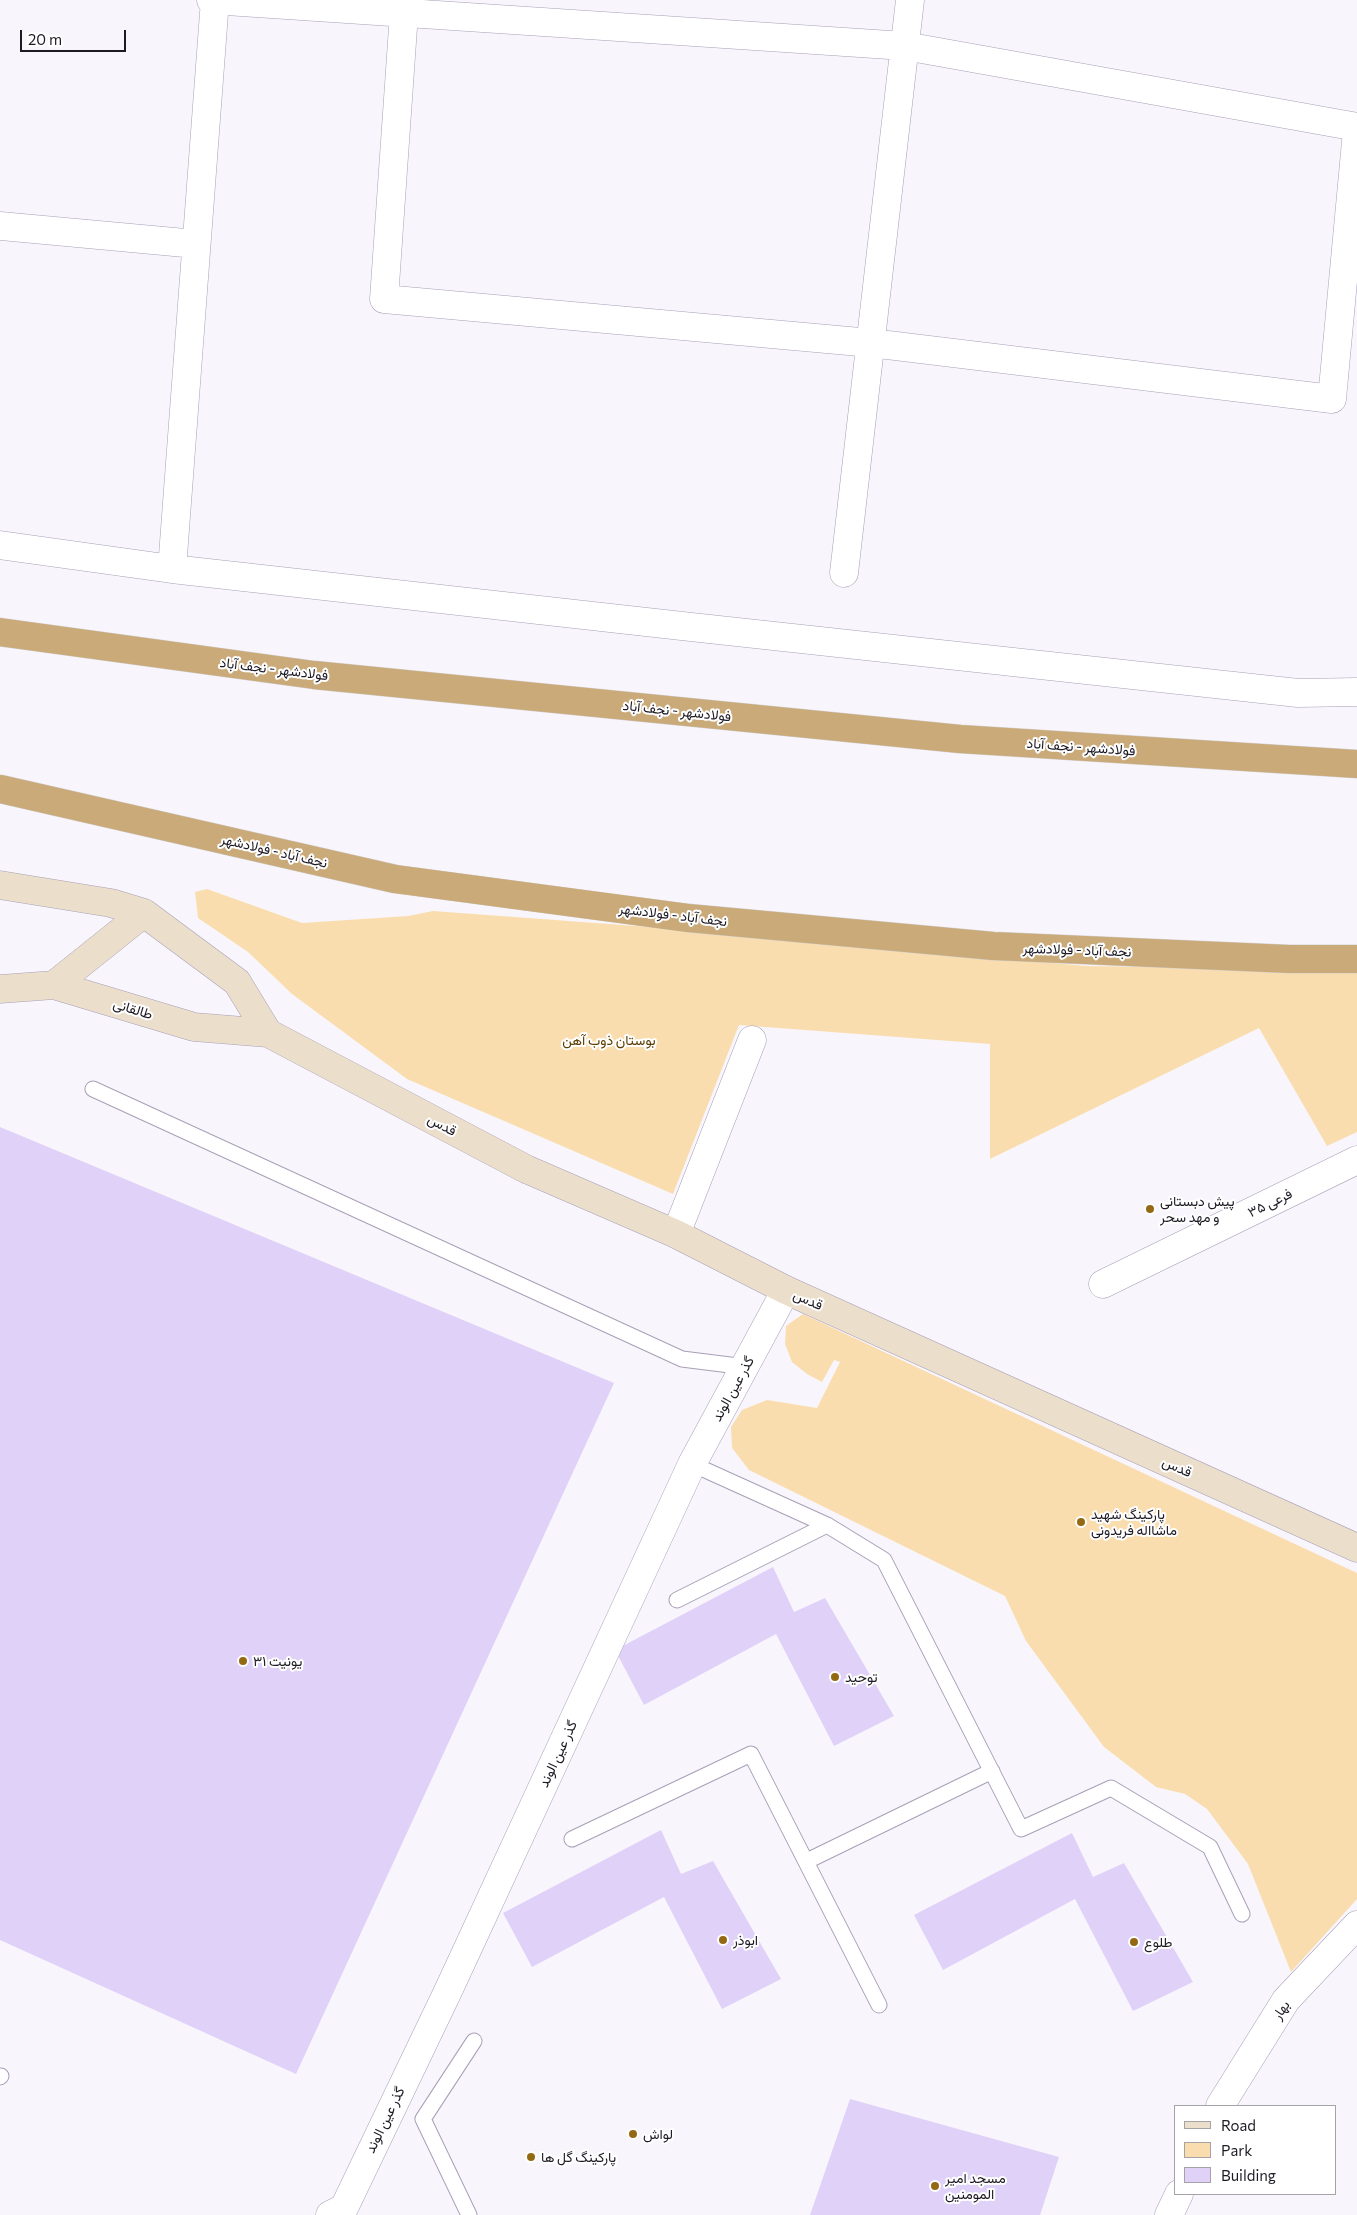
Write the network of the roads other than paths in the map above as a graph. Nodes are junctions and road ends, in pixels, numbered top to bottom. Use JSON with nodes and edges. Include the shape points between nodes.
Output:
{"nodes":[{"id":1,"x":211,"y":0,"type":"edge"},
{"id":2,"x":215,"y":0,"type":"edge"},
{"id":3,"x":910,"y":0,"type":"edge"},
{"id":4,"x":404,"y":13,"type":"junction"},
{"id":5,"x":905,"y":46,"type":"junction"},
{"id":6,"x":1357,"y":127,"type":"edge"},
{"id":7,"x":1357,"y":131,"type":"edge"},
{"id":8,"x":0,"y":226,"type":"edge"},
{"id":9,"x":196,"y":244,"type":"junction"},
{"id":10,"x":871,"y":342,"type":"junction"},
{"id":11,"x":0,"y":545,"type":"edge"},
{"id":12,"x":172,"y":569,"type":"junction"},
{"id":13,"x":844,"y":573,"type":"dead end"},
{"id":14,"x":0,"y":632,"type":"edge"},
{"id":15,"x":1357,"y":692,"type":"edge"},
{"id":16,"x":1357,"y":764,"type":"edge"},
{"id":17,"x":0,"y":789,"type":"edge"},
{"id":18,"x":0,"y":885,"type":"edge"},
{"id":19,"x":144,"y":913,"type":"junction"},
{"id":20,"x":1357,"y":959,"type":"edge"},
{"id":21,"x":54,"y":986,"type":"junction"},
{"id":22,"x":0,"y":989,"type":"edge"},
{"id":23,"x":268,"y":1033,"type":"junction"},
{"id":24,"x":752,"y":1040,"type":"dead end"},
{"id":25,"x":93,"y":1089,"type":"dead end"},
{"id":26,"x":1357,"y":1160,"type":"edge"},
{"id":27,"x":676,"y":1234,"type":"junction"},
{"id":28,"x":1103,"y":1284,"type":"dead end"},
{"id":29,"x":786,"y":1290,"type":"junction"},
{"id":30,"x":746,"y":1367,"type":"junction"},
{"id":31,"x":692,"y":1464,"type":"junction"},
{"id":32,"x":827,"y":1525,"type":"junction"},
{"id":33,"x":1357,"y":1548,"type":"edge"},
{"id":34,"x":677,"y":1600,"type":"dead end"},
{"id":35,"x":992,"y":1771,"type":"junction"},
{"id":36,"x":572,"y":1839,"type":"dead end"},
{"id":37,"x":807,"y":1861,"type":"junction"},
{"id":38,"x":1242,"y":1914,"type":"dead end"},
{"id":39,"x":1357,"y":1925,"type":"edge"},
{"id":40,"x":879,"y":2005,"type":"dead end"},
{"id":41,"x":474,"y":2040,"type":"dead end"},
{"id":42,"x":1221,"y":2105,"type":"edge"},
{"id":43,"x":1179,"y":2195,"type":"edge"},
{"id":44,"x":330,"y":2215,"type":"edge"},
{"id":45,"x":469,"y":2215,"type":"edge"},
{"id":46,"x":1169,"y":2215,"type":"edge"}],
"edges":[{"from":1,"to":2,"type":"street"},
{"from":2,"to":4,"type":"street"},
{"from":2,"to":9,"type":"street"},
{"from":3,"to":5,"type":"street"},
{"from":4,"to":5,"type":"street"},
{"from":4,"to":10,"type":"street","via":[[384,300]]},
{"from":5,"to":6,"type":"street"},
{"from":5,"to":10,"type":"street"},
{"from":7,"to":10,"type":"street","via":[[1332,399]]},
{"from":8,"to":9,"type":"street"},
{"from":9,"to":12,"type":"street"},
{"from":10,"to":13,"type":"street"},
{"from":11,"to":12,"type":"street"},
{"from":12,"to":15,"type":"street","via":[[1289,692]]},
{"from":14,"to":16,"type":"highway","name":"فولادشهر - نجف آباد","via":[[314,675],[950,738]]},
{"from":17,"to":20,"type":"highway","name":"نجف آباد - فولادشهر","via":[[395,879],[688,918],[993,946]]},
{"from":18,"to":19,"type":"main road","via":[[111,903]]},
{"from":19,"to":21,"type":"main road"},
{"from":19,"to":23,"type":"main road","via":[[237,982]]},
{"from":21,"to":22,"type":"main road","name":"طالقانی"},
{"from":21,"to":23,"type":"main road","name":"طالقانی","via":[[194,1027]]},
{"from":23,"to":27,"type":"main road","name":"قدس","via":[[526,1169]]},
{"from":24,"to":27,"type":"street"},
{"from":25,"to":30,"type":"lane","via":[[682,1359]]},
{"from":26,"to":28,"type":"street","name":"فرعی ۳۵"},
{"from":27,"to":29,"type":"main road","name":"قدس"},
{"from":29,"to":30,"type":"street","name":"گذر عین الوند"},
{"from":29,"to":33,"type":"main road","name":"قدس"},
{"from":30,"to":31,"type":"street","name":"گذر عین الوند"},
{"from":31,"to":32,"type":"lane"},
{"from":31,"to":44,"type":"street","name":"گذر عین الوند","via":[[344,2208]]},
{"from":32,"to":34,"type":"lane"},
{"from":32,"to":35,"type":"lane","via":[[884,1560]]},
{"from":35,"to":37,"type":"lane"},
{"from":35,"to":38,"type":"lane","via":[[1021,1829],[1111,1788],[1210,1847]]},
{"from":36,"to":37,"type":"lane","via":[[751,1754]]},
{"from":37,"to":40,"type":"lane"},
{"from":39,"to":42,"type":"street","name":"بهار","via":[[1286,2000]]},
{"from":41,"to":45,"type":"lane","via":[[423,2119]]},
{"from":43,"to":46,"type":"street"}]}
